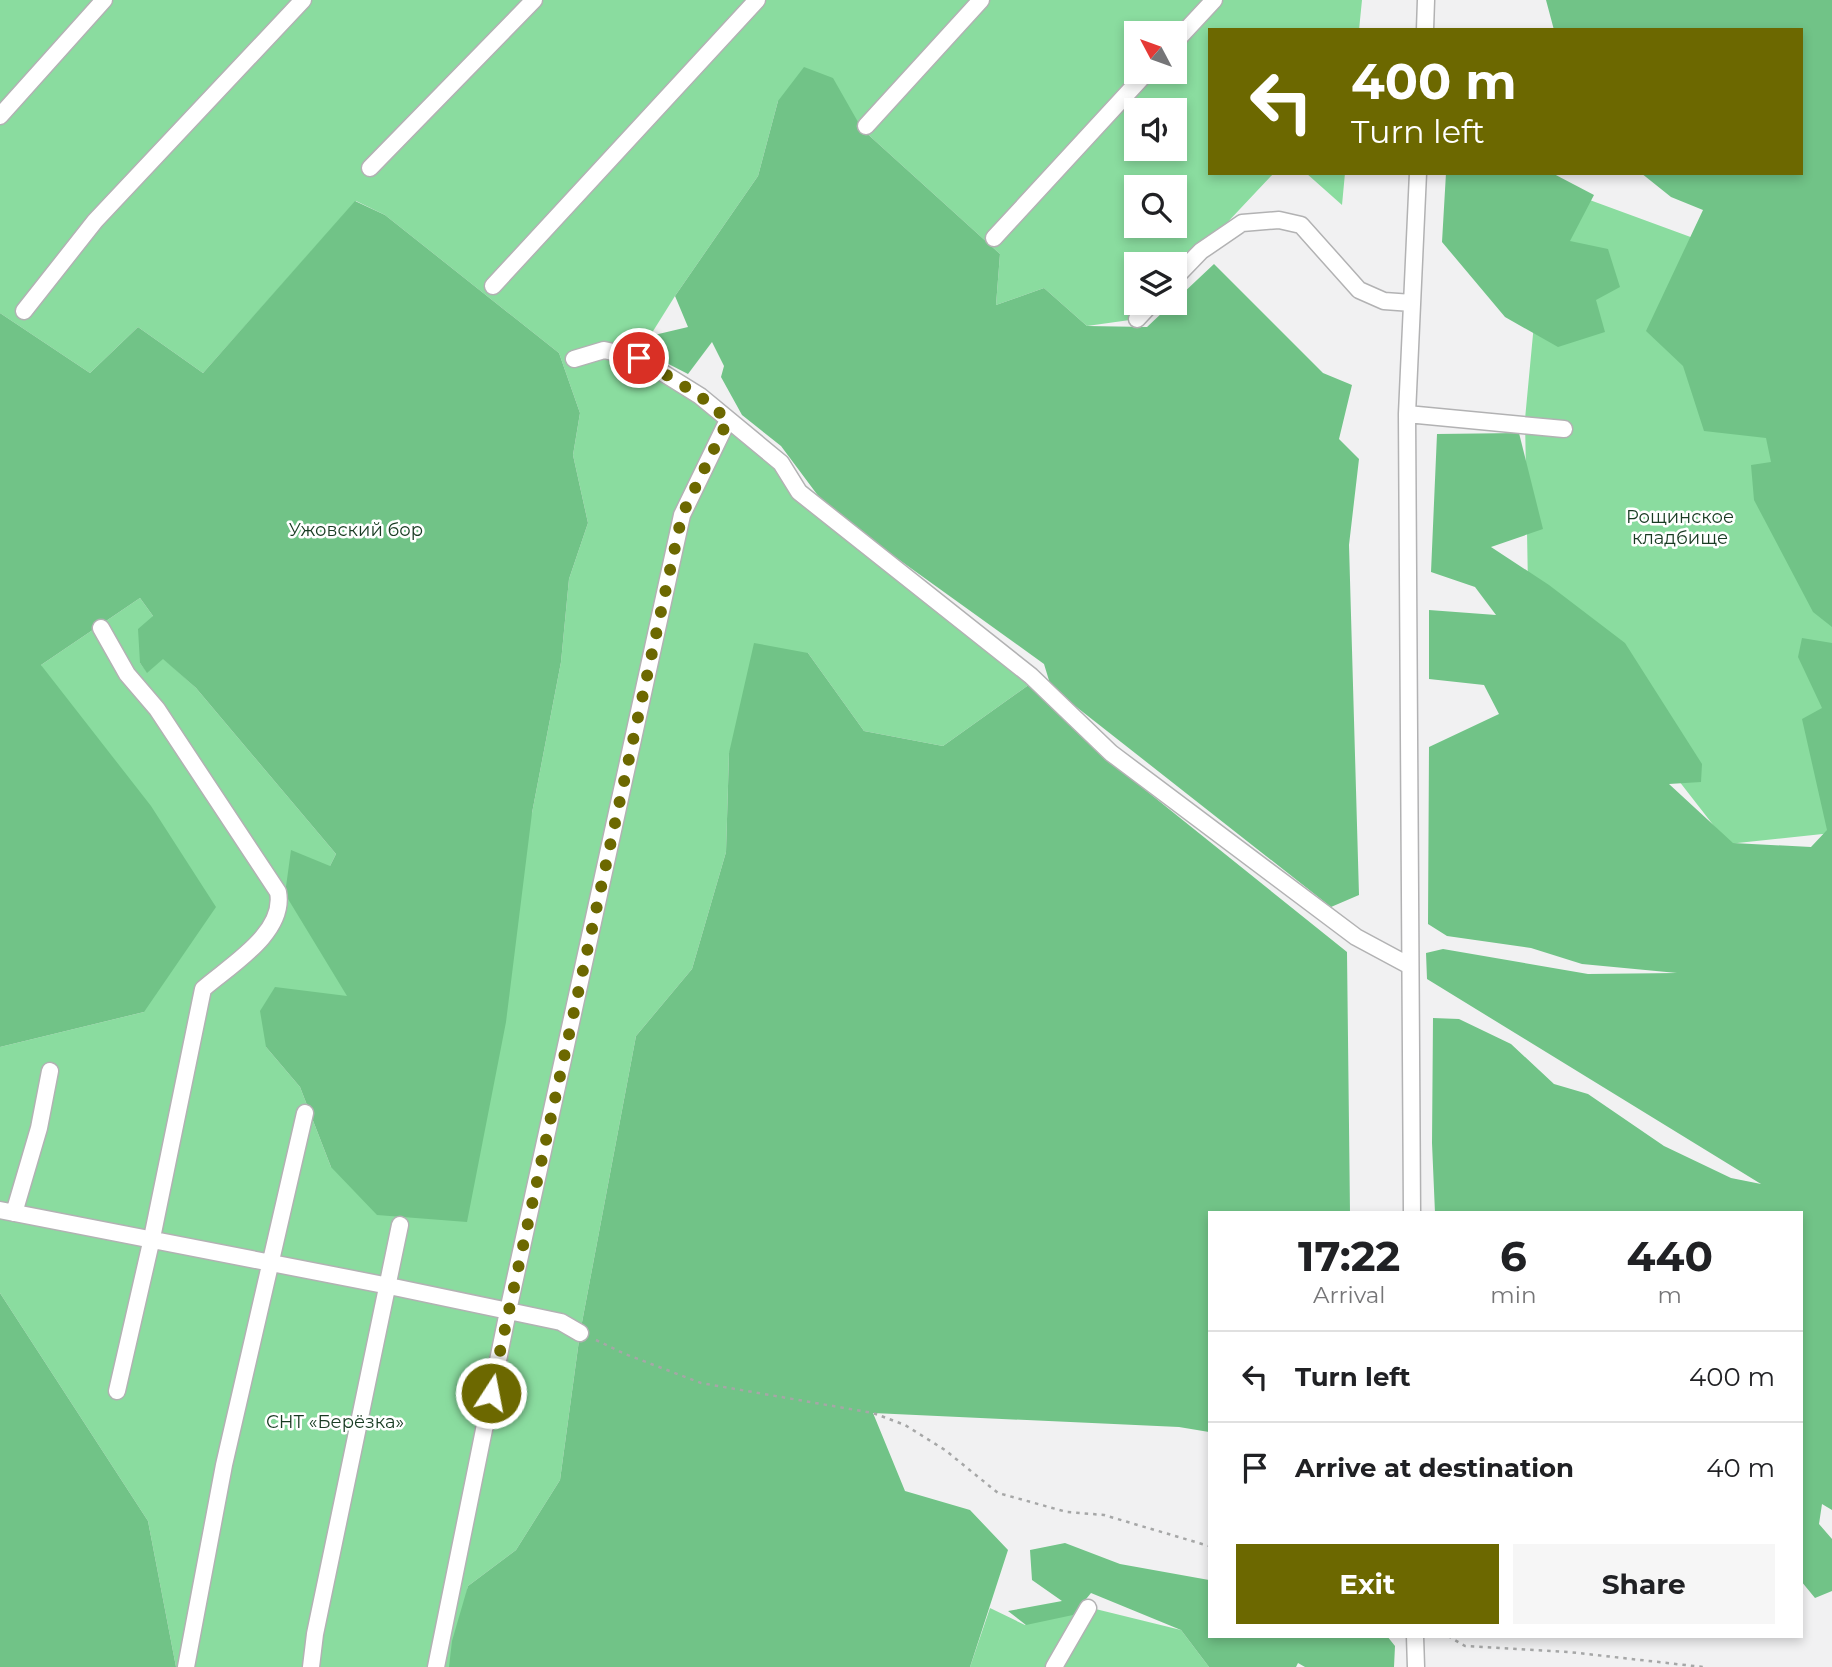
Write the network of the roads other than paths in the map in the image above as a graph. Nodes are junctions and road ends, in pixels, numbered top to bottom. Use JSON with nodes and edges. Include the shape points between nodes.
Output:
{"nodes":[{"id":1,"x":104,"y":0,"type":"edge"},
{"id":2,"x":303,"y":0,"type":"edge"},
{"id":3,"x":534,"y":0,"type":"edge"},
{"id":4,"x":757,"y":0,"type":"edge"},
{"id":5,"x":981,"y":0,"type":"edge"},
{"id":6,"x":1214,"y":0,"type":"edge"},
{"id":7,"x":1426,"y":0,"type":"edge"},
{"id":8,"x":1425,"y":28,"type":"edge"},
{"id":9,"x":1187,"y":29,"type":"edge"},
{"id":10,"x":1136,"y":84,"type":"edge"},
{"id":11,"x":0,"y":116,"type":"edge"},
{"id":12,"x":866,"y":126,"type":"dead end"},
{"id":13,"x":370,"y":168,"type":"dead end"},
{"id":14,"x":1418,"y":175,"type":"edge"},
{"id":15,"x":994,"y":238,"type":"dead end"},
{"id":16,"x":1187,"y":266,"type":"edge"},
{"id":17,"x":493,"y":286,"type":"dead end"},
{"id":18,"x":1412,"y":303,"type":"junction"},
{"id":19,"x":24,"y":311,"type":"dead end"},
{"id":20,"x":1141,"y":315,"type":"edge"},
{"id":21,"x":1137,"y":319,"type":"dead end"},
{"id":22,"x":574,"y":359,"type":"dead end"},
{"id":23,"x":1407,"y":414,"type":"junction"},
{"id":24,"x":728,"y":420,"type":"junction"},
{"id":25,"x":1564,"y":429,"type":"dead end"},
{"id":26,"x":101,"y":628,"type":"dead end"},
{"id":27,"x":1410,"y":966,"type":"junction"},
{"id":28,"x":50,"y":1071,"type":"dead end"},
{"id":29,"x":305,"y":1113,"type":"dead end"},
{"id":30,"x":1412,"y":1211,"type":"edge"},
{"id":31,"x":7,"y":1212,"type":"edge"},
{"id":32,"x":400,"y":1225,"type":"dead end"},
{"id":33,"x":152,"y":1238,"type":"junction"},
{"id":34,"x":271,"y":1264,"type":"junction"},
{"id":35,"x":389,"y":1286,"type":"junction"},
{"id":36,"x":508,"y":1311,"type":"junction"},
{"id":37,"x":580,"y":1333,"type":"road end"},
{"id":38,"x":117,"y":1391,"type":"dead end"},
{"id":39,"x":1088,"y":1608,"type":"dead end"},
{"id":40,"x":1415,"y":1638,"type":"edge"},
{"id":41,"x":186,"y":1667,"type":"edge"},
{"id":42,"x":311,"y":1667,"type":"edge"},
{"id":43,"x":436,"y":1667,"type":"edge"},
{"id":44,"x":1054,"y":1667,"type":"edge"},
{"id":45,"x":1416,"y":1667,"type":"edge"}],
"edges":[{"from":1,"to":11,"type":"street"},
{"from":2,"to":19,"type":"street","via":[[95,221]]},
{"from":3,"to":13,"type":"street"},
{"from":4,"to":17,"type":"street"},
{"from":5,"to":12,"type":"street"},
{"from":6,"to":9,"type":"street"},
{"from":7,"to":8,"type":"street"},
{"from":10,"to":15,"type":"street"},
{"from":14,"to":18,"type":"street"},
{"from":16,"to":18,"type":"street","via":[[1242,223],[1279,220],[1301,225],[1359,290],[1384,301]]},
{"from":18,"to":23,"type":"street"},
{"from":20,"to":21,"type":"street"},
{"from":22,"to":24,"type":"street","via":[[604,350],[639,358],[700,396]]},
{"from":23,"to":25,"type":"street"},
{"from":23,"to":27,"type":"street"},
{"from":24,"to":27,"type":"street","via":[[781,463],[799,492],[1031,676],[1111,753],[1356,937]]},
{"from":24,"to":36,"type":"street","via":[[682,515]]},
{"from":26,"to":33,"type":"street","via":[[127,674],[157,709],[278,892],[281,905],[262,938],[203,989]]},
{"from":27,"to":30,"type":"street"},
{"from":28,"to":31,"type":"street","via":[[39,1128]]},
{"from":29,"to":34,"type":"street"},
{"from":31,"to":33,"type":"street"},
{"from":32,"to":35,"type":"street"},
{"from":33,"to":34,"type":"street"},
{"from":33,"to":38,"type":"street"},
{"from":34,"to":35,"type":"street"},
{"from":34,"to":41,"type":"street","via":[[224,1465]]},
{"from":35,"to":36,"type":"street"},
{"from":35,"to":42,"type":"street"},
{"from":36,"to":37,"type":"street","via":[[561,1322]]},
{"from":36,"to":43,"type":"street"},
{"from":39,"to":44,"type":"street"},
{"from":40,"to":45,"type":"street"}]}
